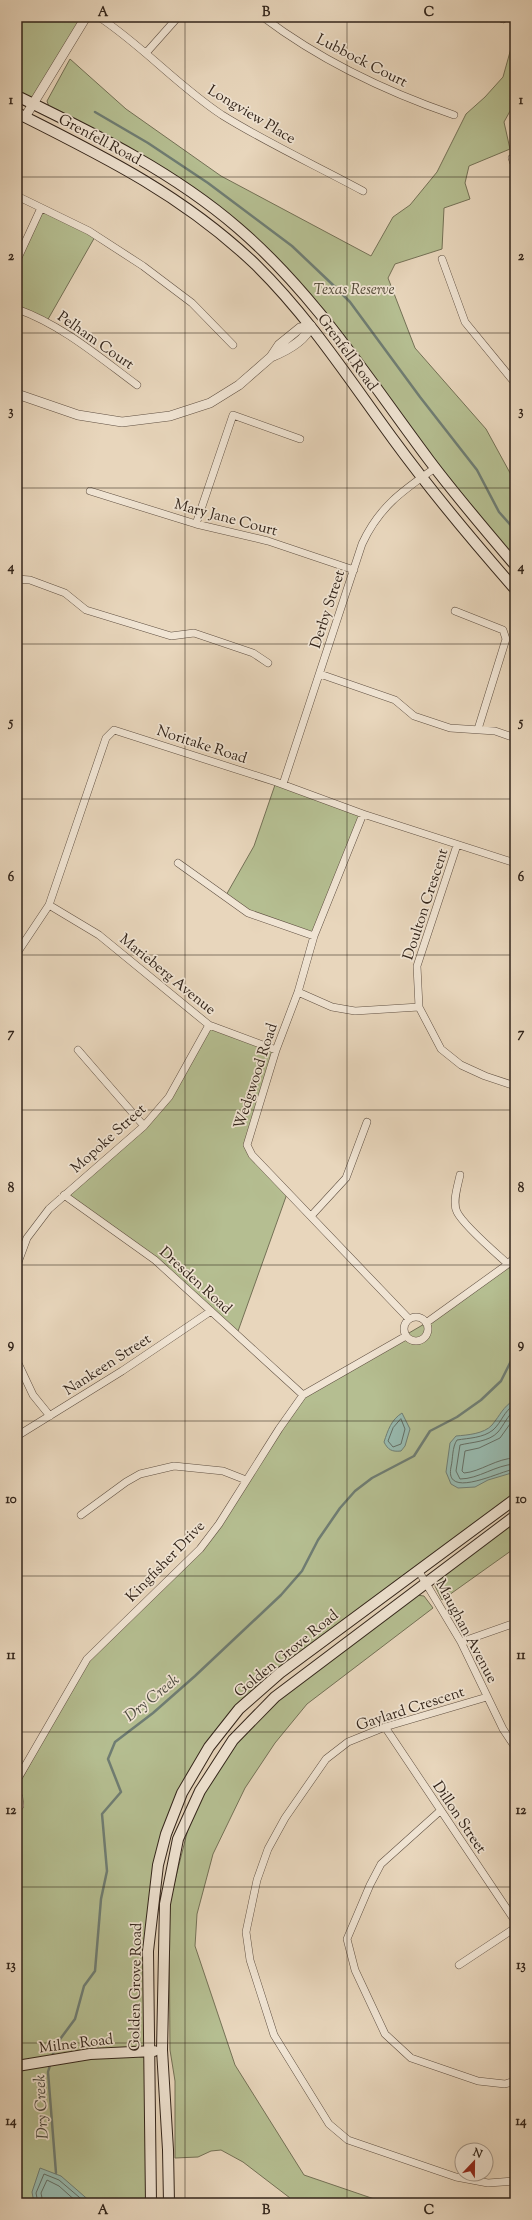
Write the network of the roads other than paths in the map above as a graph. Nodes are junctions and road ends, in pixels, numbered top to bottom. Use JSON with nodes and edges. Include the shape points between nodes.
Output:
{"nodes":[{"id":1,"x":86,"y":17,"type":"edge"},
{"id":2,"x":99,"y":17,"type":"edge"},
{"id":3,"x":178,"y":17,"type":"edge"},
{"id":4,"x":263,"y":17,"type":"edge"},
{"id":5,"x":146,"y":53,"type":"junction"},
{"id":6,"x":17,"y":96,"type":"edge"},
{"id":7,"x":32,"y":103,"type":"junction"},
{"id":8,"x":21,"y":115,"type":"edge"},
{"id":9,"x":454,"y":115,"type":"dead end"},
{"id":10,"x":512,"y":158,"type":"dead end"},
{"id":11,"x":515,"y":167,"type":"edge"},
{"id":12,"x":363,"y":191,"type":"dead end"},
{"id":13,"x":17,"y":196,"type":"edge"},
{"id":14,"x":41,"y":208,"type":"junction"},
{"id":15,"x":442,"y":259,"type":"dead end"},
{"id":16,"x":17,"y":260,"type":"edge"},
{"id":17,"x":17,"y":309,"type":"edge"},
{"id":18,"x":322,"y":316,"type":"junction"},
{"id":19,"x":311,"y":326,"type":"junction"},
{"id":20,"x":233,"y":345,"type":"dead end"},
{"id":21,"x":515,"y":383,"type":"edge"},
{"id":22,"x":137,"y":385,"type":"dead end"},
{"id":23,"x":17,"y":394,"type":"edge"},
{"id":24,"x":300,"y":439,"type":"dead end"},
{"id":25,"x":435,"y":468,"type":"junction"},
{"id":26,"x":422,"y":477,"type":"junction"},
{"id":27,"x":90,"y":491,"type":"dead end"},
{"id":28,"x":196,"y":524,"type":"junction"},
{"id":29,"x":515,"y":565,"type":"edge"},
{"id":30,"x":354,"y":570,"type":"junction"},
{"id":31,"x":17,"y":579,"type":"edge"},
{"id":32,"x":515,"y":589,"type":"edge"},
{"id":33,"x":455,"y":611,"type":"dead end"},
{"id":34,"x":268,"y":663,"type":"dead end"},
{"id":35,"x":320,"y":674,"type":"junction"},
{"id":36,"x":478,"y":729,"type":"junction"},
{"id":37,"x":515,"y":738,"type":"edge"},
{"id":38,"x":283,"y":784,"type":"junction"},
{"id":39,"x":363,"y":814,"type":"junction"},
{"id":40,"x":457,"y":845,"type":"junction"},
{"id":41,"x":515,"y":862,"type":"edge"},
{"id":42,"x":178,"y":863,"type":"dead end"},
{"id":43,"x":49,"y":905,"type":"junction"},
{"id":44,"x":314,"y":936,"type":"junction"},
{"id":45,"x":17,"y":953,"type":"edge"},
{"id":46,"x":298,"y":992,"type":"junction"},
{"id":47,"x":419,"y":1007,"type":"junction"},
{"id":48,"x":209,"y":1025,"type":"junction"},
{"id":49,"x":78,"y":1050,"type":"dead end"},
{"id":50,"x":276,"y":1050,"type":"junction"},
{"id":51,"x":515,"y":1086,"type":"edge"},
{"id":52,"x":367,"y":1122,"type":"dead end"},
{"id":53,"x":144,"y":1126,"type":"junction"},
{"id":54,"x":460,"y":1175,"type":"dead end"},
{"id":55,"x":64,"y":1195,"type":"junction"},
{"id":56,"x":312,"y":1215,"type":"junction"},
{"id":57,"x":515,"y":1257,"type":"edge"},
{"id":58,"x":508,"y":1264,"type":"junction"},
{"id":59,"x":17,"y":1265,"type":"edge"},
{"id":60,"x":211,"y":1311,"type":"junction"},
{"id":61,"x":410,"y":1319,"type":"junction"},
{"id":62,"x":426,"y":1323,"type":"junction"},
{"id":63,"x":406,"y":1336,"type":"junction"},
{"id":64,"x":17,"y":1361,"type":"edge"},
{"id":65,"x":303,"y":1395,"type":"junction"},
{"id":66,"x":50,"y":1416,"type":"junction"},
{"id":67,"x":17,"y":1436,"type":"edge"},
{"id":68,"x":246,"y":1480,"type":"junction"},
{"id":69,"x":515,"y":1499,"type":"edge"},
{"id":70,"x":81,"y":1515,"type":"dead end"},
{"id":71,"x":515,"y":1516,"type":"edge"},
{"id":72,"x":418,"y":1570,"type":"junction"},
{"id":73,"x":426,"y":1583,"type":"junction"},
{"id":74,"x":515,"y":1623,"type":"edge"},
{"id":75,"x":461,"y":1642,"type":"junction"},
{"id":76,"x":487,"y":1697,"type":"junction"},
{"id":77,"x":385,"y":1727,"type":"junction"},
{"id":78,"x":515,"y":1747,"type":"edge"},
{"id":79,"x":17,"y":1780,"type":"edge"},
{"id":80,"x":17,"y":1794,"type":"edge"},
{"id":81,"x":17,"y":1808,"type":"edge"},
{"id":82,"x":440,"y":1811,"type":"junction"},
{"id":83,"x":515,"y":1921,"type":"edge"},
{"id":84,"x":515,"y":1928,"type":"edge"},
{"id":85,"x":459,"y":1965,"type":"dead end"},
{"id":86,"x":162,"y":2050,"type":"junction"},
{"id":87,"x":149,"y":2051,"type":"junction"},
{"id":88,"x":17,"y":2066,"type":"edge"},
{"id":89,"x":515,"y":2081,"type":"edge"},
{"id":90,"x":515,"y":2181,"type":"edge"},
{"id":91,"x":151,"y":2203,"type":"edge"},
{"id":92,"x":169,"y":2203,"type":"edge"}],
"edges":[{"from":1,"to":7,"type":"street"},
{"from":2,"to":5,"type":"street","name":"Longview Place","via":[[124,33]]},
{"from":3,"to":5,"type":"street"},
{"from":4,"to":9,"type":"street","name":"Lubbock Court","via":[[316,52],[370,80],[412,100]]},
{"from":5,"to":12,"type":"street","name":"Longview Place","via":[[164,71],[222,114]]},
{"from":6,"to":7,"type":"main road","name":"Grenfell Road"},
{"from":7,"to":8,"type":"street"},
{"from":7,"to":18,"type":"main road","name":"Grenfell Road","via":[[141,159],[196,195],[258,246]]},
{"from":8,"to":19,"type":"main road","name":"Grenfell Road","via":[[119,164],[192,211],[255,264]]},
{"from":10,"to":11,"type":"street"},
{"from":13,"to":14,"type":"street"},
{"from":14,"to":16,"type":"street"},
{"from":14,"to":20,"type":"street","via":[[92,233],[143,266],[192,303]]},
{"from":15,"to":21,"type":"street","via":[[465,322]]},
{"from":17,"to":22,"type":"street","name":"Pelham Court","via":[[47,321],[72,336]]},
{"from":18,"to":19,"type":"main road"},
{"from":18,"to":25,"type":"main road","name":"Grenfell Road"},
{"from":19,"to":23,"type":"street","via":[[300,328],[279,345],[271,357],[239,385],[210,403],[170,416],[122,422],[78,415]]},
{"from":19,"to":26,"type":"main road","name":"Grenfell Road"},
{"from":24,"to":28,"type":"street","via":[[233,415]]},
{"from":25,"to":26,"type":"street","name":"Derby Street"},
{"from":25,"to":29,"type":"main road","name":"Grenfell Road"},
{"from":26,"to":30,"type":"street","name":"Derby Street","via":[[389,502],[378,516],[362,544]]},
{"from":26,"to":32,"type":"main road","name":"Grenfell Road"},
{"from":27,"to":28,"type":"street","name":"Mary Jane Court"},
{"from":28,"to":30,"type":"street","name":"Mary Jane Court","via":[[268,541]]},
{"from":30,"to":35,"type":"street","name":"Derby Street"},
{"from":31,"to":34,"type":"street","via":[[30,580],[65,593],[86,610],[171,636],[194,633],[253,653]]},
{"from":33,"to":36,"type":"street","via":[[503,630],[506,639]]},
{"from":35,"to":36,"type":"street","via":[[395,700],[414,716],[450,728]]},
{"from":35,"to":38,"type":"street","name":"Derby Street"},
{"from":36,"to":37,"type":"street","via":[[495,731]]},
{"from":38,"to":39,"type":"street","name":"Noritake Road"},
{"from":38,"to":43,"type":"street","name":"Noritake Road","via":[[114,730],[106,738]]},
{"from":39,"to":40,"type":"street","name":"Noritake Road"},
{"from":39,"to":44,"type":"street","name":"Wedgwood Road"},
{"from":40,"to":41,"type":"street","name":"Noritake Road"},
{"from":40,"to":47,"type":"street","name":"Doulton Crescent","via":[[417,966]]},
{"from":42,"to":44,"type":"street","via":[[248,913]]},
{"from":43,"to":45,"type":"street","name":"Noritake Road"},
{"from":43,"to":48,"type":"street","name":"Marieberg Avenue","via":[[99,935]]},
{"from":44,"to":46,"type":"street","name":"Wedgwood Road"},
{"from":46,"to":47,"type":"street","via":[[332,1007],[355,1011]]},
{"from":46,"to":50,"type":"street","name":"Wedgwood Road"},
{"from":47,"to":51,"type":"street","name":"Doulton Crescent","via":[[441,1049],[461,1065]]},
{"from":48,"to":50,"type":"street","name":"Marieberg Avenue"},
{"from":48,"to":53,"type":"street","name":"Mopoke Street","via":[[169,1097]]},
{"from":49,"to":53,"type":"street"},
{"from":50,"to":56,"type":"street","name":"Wedgwood Road","via":[[247,1145],[252,1155]]},
{"from":52,"to":56,"type":"street","via":[[346,1178]]},
{"from":53,"to":55,"type":"street","name":"Mopoke Street"},
{"from":54,"to":58,"type":"street","via":[[456,1196],[457,1212]]},
{"from":55,"to":59,"type":"street","name":"Mopoke Street","via":[[49,1209],[27,1238]]},
{"from":55,"to":60,"type":"street","name":"Dresden Road","via":[[155,1260]]},
{"from":56,"to":61,"type":"street","name":"Wedgwood Road"},
{"from":57,"to":58,"type":"street"},
{"from":58,"to":62,"type":"street"},
{"from":60,"to":65,"type":"street","name":"Dresden Road"},
{"from":60,"to":66,"type":"street","name":"Nankeen Street"},
{"from":61,"to":62,"type":"street","via":[[417,1317]]},
{"from":61,"to":63,"type":"street","via":[[405,1325]]},
{"from":62,"to":63,"type":"street","via":[[427,1331],[424,1338],[412,1340]]},
{"from":63,"to":65,"type":"street","name":"Kingfisher Drive"},
{"from":64,"to":66,"type":"street","via":[[33,1395]]},
{"from":65,"to":68,"type":"street","name":"Kingfisher Drive"},
{"from":66,"to":67,"type":"street","name":"Nankeen Street"},
{"from":68,"to":70,"type":"street","via":[[223,1471],[174,1466],[140,1474]]},
{"from":68,"to":79,"type":"street","name":"Kingfisher Drive","via":[[200,1549],[87,1659]]},
{"from":69,"to":72,"type":"main road","name":"Golden Grove Road"},
{"from":71,"to":73,"type":"main road","name":"Golden Grove Road"},
{"from":72,"to":73,"type":"street","name":"Maughan Avenue"},
{"from":72,"to":87,"type":"main road","name":"Golden Grove Road","via":[[280,1673],[239,1709],[209,1748],[182,1793],[166,1834],[154,1888],[148,1951]]},
{"from":73,"to":75,"type":"street","name":"Maughan Avenue"},
{"from":73,"to":86,"type":"main road","name":"Golden Grove Road","via":[[275,1696],[234,1740],[200,1791],[178,1839],[164,1904]]},
{"from":74,"to":75,"type":"street"},
{"from":75,"to":76,"type":"street","name":"Maughan Avenue"},
{"from":76,"to":77,"type":"street","name":"Gaylard Crescent"},
{"from":76,"to":78,"type":"street","name":"Maughan Avenue"},
{"from":77,"to":82,"type":"street","name":"Dillon Street"},
{"from":77,"to":90,"type":"street","name":"Gaylard Crescent","via":[[348,1742],[326,1759],[285,1818],[268,1848],[255,1888],[246,1932],[250,1960],[274,2035],[329,2124],[348,2140],[456,2177],[488,2183]]},
{"from":80,"to":81,"type":"street","via":[[20,1806]]},
{"from":82,"to":83,"type":"street","name":"Dillon Street"},
{"from":82,"to":89,"type":"street","via":[[381,1864],[347,1939],[355,1970],[385,2034],[411,2058],[478,2082],[505,2084]]},
{"from":84,"to":85,"type":"street"},
{"from":86,"to":87,"type":"main road","name":"Milne Road"},
{"from":86,"to":92,"type":"main road","name":"Golden Grove Road"},
{"from":87,"to":88,"type":"main road","name":"Milne Road","via":[[93,2054]]},
{"from":87,"to":91,"type":"main road","name":"Golden Grove Road"}]}
